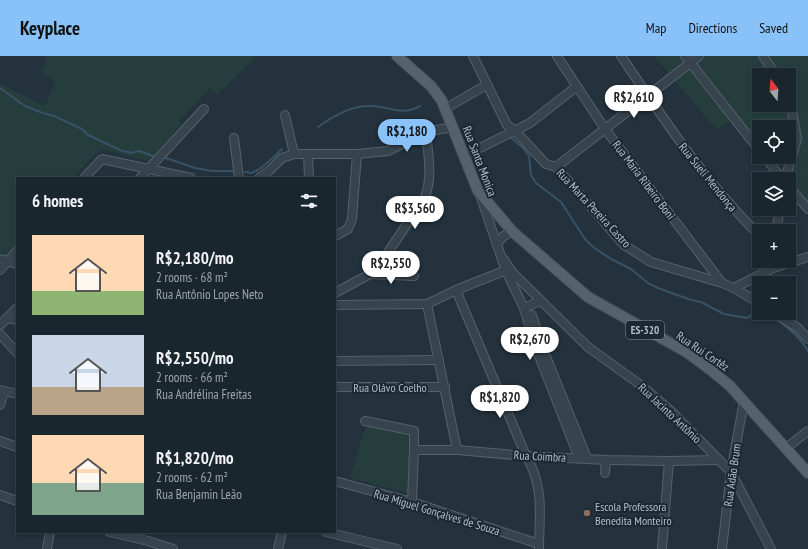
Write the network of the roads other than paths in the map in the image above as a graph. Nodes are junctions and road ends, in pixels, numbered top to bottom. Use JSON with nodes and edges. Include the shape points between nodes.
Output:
{"nodes":[{"id":1,"x":397,"y":56,"type":"edge"},
{"id":2,"x":473,"y":56,"type":"edge"},
{"id":3,"x":557,"y":56,"type":"edge"},
{"id":4,"x":621,"y":56,"type":"edge"},
{"id":5,"x":686,"y":56,"type":"edge"},
{"id":6,"x":699,"y":56,"type":"edge"},
{"id":7,"x":763,"y":56,"type":"edge"},
{"id":8,"x":691,"y":63,"type":"junction"},
{"id":9,"x":771,"y":68,"type":"edge"},
{"id":10,"x":486,"y":85,"type":"junction"},
{"id":11,"x":576,"y":87,"type":"junction"},
{"id":12,"x":648,"y":95,"type":"junction"},
{"id":13,"x":204,"y":109,"type":"dead end"},
{"id":14,"x":446,"y":109,"type":"junction"},
{"id":15,"x":792,"y":112,"type":"edge"},
{"id":16,"x":285,"y":115,"type":"dead end"},
{"id":17,"x":453,"y":127,"type":"junction"},
{"id":18,"x":605,"y":129,"type":"junction"},
{"id":19,"x":515,"y":131,"type":"junction"},
{"id":20,"x":426,"y":132,"type":"junction"},
{"id":21,"x":234,"y":138,"type":"dead end"},
{"id":22,"x":752,"y":141,"type":"edge"},
{"id":23,"x":294,"y":154,"type":"junction"},
{"id":24,"x":308,"y":154,"type":"junction"},
{"id":25,"x":357,"y":154,"type":"junction"},
{"id":26,"x":464,"y":156,"type":"junction"},
{"id":27,"x":771,"y":164,"type":"edge"},
{"id":28,"x":556,"y":167,"type":"junction"},
{"id":29,"x":149,"y":169,"type":"junction"},
{"id":30,"x":778,"y":172,"type":"edge"},
{"id":31,"x":786,"y":172,"type":"edge"},
{"id":32,"x":85,"y":177,"type":"edge"},
{"id":33,"x":141,"y":177,"type":"edge"},
{"id":34,"x":186,"y":177,"type":"edge"},
{"id":35,"x":239,"y":177,"type":"edge"},
{"id":36,"x":260,"y":177,"type":"edge"},
{"id":37,"x":309,"y":177,"type":"edge"},
{"id":38,"x":478,"y":191,"type":"junction"},
{"id":39,"x":796,"y":195,"type":"edge"},
{"id":40,"x":808,"y":209,"type":"edge"},
{"id":41,"x":752,"y":228,"type":"edge"},
{"id":42,"x":513,"y":232,"type":"junction"},
{"id":43,"x":336,"y":235,"type":"edge"},
{"id":44,"x":497,"y":245,"type":"junction"},
{"id":45,"x":16,"y":252,"type":"edge"},
{"id":46,"x":502,"y":257,"type":"joint"},
{"id":47,"x":808,"y":257,"type":"edge"},
{"id":48,"x":4,"y":260,"type":"edge"},
{"id":49,"x":796,"y":260,"type":"edge"},
{"id":50,"x":16,"y":264,"type":"edge"},
{"id":51,"x":768,"y":268,"type":"edge"},
{"id":52,"x":0,"y":270,"type":"edge"},
{"id":53,"x":510,"y":271,"type":"junction"},
{"id":54,"x":370,"y":274,"type":"junction"},
{"id":55,"x":414,"y":276,"type":"dead end"},
{"id":56,"x":722,"y":283,"type":"junction"},
{"id":57,"x":734,"y":288,"type":"junction"},
{"id":58,"x":456,"y":290,"type":"junction"},
{"id":59,"x":336,"y":292,"type":"edge"},
{"id":60,"x":752,"y":299,"type":"edge"},
{"id":61,"x":540,"y":301,"type":"junction"},
{"id":62,"x":427,"y":304,"type":"junction"},
{"id":63,"x":336,"y":305,"type":"edge"},
{"id":64,"x":526,"y":308,"type":"junction"},
{"id":65,"x":16,"y":309,"type":"edge"},
{"id":66,"x":7,"y":318,"type":"junction"},
{"id":67,"x":16,"y":320,"type":"edge"},
{"id":68,"x":785,"y":320,"type":"edge"},
{"id":69,"x":0,"y":325,"type":"edge"},
{"id":70,"x":0,"y":334,"type":"edge"},
{"id":71,"x":808,"y":339,"type":"edge"},
{"id":72,"x":16,"y":352,"type":"edge"},
{"id":73,"x":439,"y":360,"type":"junction"},
{"id":74,"x":336,"y":361,"type":"edge"},
{"id":75,"x":336,"y":387,"type":"edge"},
{"id":76,"x":445,"y":387,"type":"junction"},
{"id":77,"x":2,"y":390,"type":"edge"},
{"id":78,"x":16,"y":394,"type":"edge"},
{"id":79,"x":744,"y":401,"type":"junction"},
{"id":80,"x":0,"y":405,"type":"edge"},
{"id":81,"x":365,"y":421,"type":"dead end"},
{"id":82,"x":808,"y":431,"type":"edge"},
{"id":83,"x":0,"y":441,"type":"edge"},
{"id":84,"x":16,"y":447,"type":"edge"},
{"id":85,"x":786,"y":448,"type":"junction"},
{"id":86,"x":414,"y":450,"type":"junction"},
{"id":87,"x":457,"y":450,"type":"junction"},
{"id":88,"x":526,"y":456,"type":"junction"},
{"id":89,"x":583,"y":458,"type":"junction"},
{"id":90,"x":606,"y":460,"type":"junction"},
{"id":91,"x":719,"y":460,"type":"junction"},
{"id":92,"x":669,"y":461,"type":"junction"},
{"id":93,"x":731,"y":472,"type":"junction"},
{"id":94,"x":605,"y":473,"type":"dead end"},
{"id":95,"x":808,"y":473,"type":"edge"},
{"id":96,"x":336,"y":481,"type":"edge"},
{"id":97,"x":0,"y":495,"type":"edge"},
{"id":98,"x":16,"y":501,"type":"edge"},
{"id":99,"x":412,"y":502,"type":"junction"},
{"id":100,"x":50,"y":533,"type":"edge"},
{"id":101,"x":114,"y":533,"type":"edge"},
{"id":102,"x":150,"y":533,"type":"edge"},
{"id":103,"x":282,"y":533,"type":"edge"},
{"id":104,"x":330,"y":533,"type":"edge"},
{"id":105,"x":148,"y":541,"type":"junction"},
{"id":106,"x":539,"y":547,"type":"edge"},
{"id":107,"x":47,"y":549,"type":"edge"},
{"id":108,"x":173,"y":549,"type":"edge"},
{"id":109,"x":278,"y":549,"type":"edge"},
{"id":110,"x":397,"y":549,"type":"edge"},
{"id":111,"x":662,"y":549,"type":"edge"},
{"id":112,"x":722,"y":549,"type":"edge"},
{"id":113,"x":771,"y":549,"type":"edge"}],
"edges":[{"from":1,"to":14,"type":"main road","name":"Rua Santa Monica","number":"ES-320","via":[[431,86]]},
{"from":2,"to":10,"type":"street","name":"Rua Marta Pereira Castro"},
{"from":3,"to":11,"type":"street","name":"Rua Maria Ribeiro Boni"},
{"from":4,"to":12,"type":"street","name":"Rua Sueli Mendonça"},
{"from":5,"to":8,"type":"street"},
{"from":6,"to":8,"type":"street"},
{"from":7,"to":9,"type":"street"},
{"from":8,"to":12,"type":"street"},
{"from":8,"to":22,"type":"street"},
{"from":10,"to":14,"type":"street"},
{"from":10,"to":19,"type":"street","name":"Rua Marta Pereira Castro","via":[[507,125]]},
{"from":11,"to":18,"type":"street","name":"Rua Maria Ribeiro Boni"},
{"from":11,"to":19,"type":"street","via":[[530,123]]},
{"from":12,"to":18,"type":"street"},
{"from":12,"to":41,"type":"street","name":"Rua Sueli Mendonça","via":[[674,135],[739,216]]},
{"from":13,"to":29,"type":"street"},
{"from":14,"to":17,"type":"main road","name":"Rua Santa Monica","number":"ES-320"},
{"from":15,"to":31,"type":"street","via":[[797,139]]},
{"from":16,"to":23,"type":"street"},
{"from":17,"to":20,"type":"street"},
{"from":17,"to":26,"type":"main road","name":"Rua Santa Monica","number":"ES-320"},
{"from":18,"to":28,"type":"street"},
{"from":18,"to":56,"type":"street","name":"Rua Maria Ribeiro Boni"},
{"from":19,"to":26,"type":"street"},
{"from":19,"to":28,"type":"street","name":"Rua Marta Pereira Castro","via":[[546,164]]},
{"from":20,"to":25,"type":"street","via":[[388,151]]},
{"from":20,"to":54,"type":"street","via":[[430,174],[425,197],[383,260]]},
{"from":21,"to":35,"type":"street"},
{"from":23,"to":24,"type":"street"},
{"from":23,"to":36,"type":"street","via":[[282,158]]},
{"from":24,"to":25,"type":"street"},
{"from":24,"to":37,"type":"street"},
{"from":25,"to":43,"type":"street","via":[[352,219],[348,229]]},
{"from":26,"to":38,"type":"main road","name":"Rua Santa Monica","number":"ES-320"},
{"from":27,"to":30,"type":"street"},
{"from":28,"to":56,"type":"street","name":"Rua Marta Pereira Castro","via":[[624,244],[651,262]]},
{"from":29,"to":32,"type":"street","via":[[102,159]]},
{"from":29,"to":33,"type":"street"},
{"from":29,"to":34,"type":"street"},
{"from":38,"to":42,"type":"main road","name":"Rua Rui Cortêz","number":"ES-320"},
{"from":38,"to":44,"type":"street","name":"Rua Santa Monica"},
{"from":39,"to":40,"type":"street"},
{"from":42,"to":44,"type":"street","via":[[506,234]]},
{"from":42,"to":79,"type":"main road","name":"Rua Rui Cortêz","number":"ES-320","via":[[588,297],[688,353],[712,370]]},
{"from":44,"to":46,"type":"street","name":"Rua Santa Monica"},
{"from":45,"to":48,"type":"street"},
{"from":46,"to":53,"type":"street","name":"Rua Jacinto Antônio"},
{"from":47,"to":49,"type":"street"},
{"from":48,"to":50,"type":"street"},
{"from":48,"to":52,"type":"street"},
{"from":51,"to":57,"type":"street"},
{"from":53,"to":58,"type":"street"},
{"from":53,"to":61,"type":"street","name":"Rua Jacinto Antônio"},
{"from":53,"to":64,"type":"street"},
{"from":54,"to":55,"type":"street"},
{"from":54,"to":59,"type":"street"},
{"from":56,"to":57,"type":"street","name":"Rua Marta Pereira Castro"},
{"from":57,"to":60,"type":"street","name":"Rua Marta Pereira Castro"},
{"from":58,"to":62,"type":"street"},
{"from":58,"to":88,"type":"street"},
{"from":61,"to":64,"type":"street"},
{"from":61,"to":91,"type":"street","name":"Rua Jacinto Antônio","via":[[588,347],[642,386],[671,411]]},
{"from":62,"to":63,"type":"street"},
{"from":62,"to":73,"type":"street"},
{"from":64,"to":89,"type":"street"},
{"from":65,"to":66,"type":"street"},
{"from":66,"to":67,"type":"street"},
{"from":66,"to":69,"type":"street"},
{"from":68,"to":71,"type":"street"},
{"from":70,"to":72,"type":"street"},
{"from":73,"to":74,"type":"street"},
{"from":73,"to":76,"type":"street"},
{"from":75,"to":76,"type":"street","name":"Rua Olávo Coelho"},
{"from":76,"to":87,"type":"street"},
{"from":77,"to":78,"type":"street"},
{"from":77,"to":80,"type":"street"},
{"from":79,"to":85,"type":"main road","name":"Rua Rui Cortêz","number":"ES-320"},
{"from":79,"to":93,"type":"street","name":"Rua Adão Brum"},
{"from":81,"to":86,"type":"street","via":[[414,431]]},
{"from":82,"to":85,"type":"street"},
{"from":83,"to":84,"type":"street"},
{"from":85,"to":95,"type":"main road","name":"Rua Rui Cortêz","number":"ES-320"},
{"from":86,"to":87,"type":"street","name":"Rua Coimbra"},
{"from":86,"to":99,"type":"street"},
{"from":87,"to":88,"type":"street","name":"Rua Coimbra"},
{"from":88,"to":89,"type":"street","name":"Rua Coimbra"},
{"from":88,"to":106,"type":"street","via":[[538,484]]},
{"from":89,"to":90,"type":"street","name":"Rua Coimbra"},
{"from":90,"to":92,"type":"street","name":"Rua Coimbra"},
{"from":90,"to":94,"type":"street"},
{"from":91,"to":92,"type":"street","name":"Rua Coimbra"},
{"from":91,"to":93,"type":"street","name":"Rua Jacinto Antônio"},
{"from":92,"to":111,"type":"street"},
{"from":93,"to":112,"type":"street","name":"Rua Adão Brum"},
{"from":93,"to":113,"type":"street","name":"Rua Jacinto Antônio"},
{"from":96,"to":99,"type":"street","name":"Rua Miguel Gonçalves de Souza"},
{"from":97,"to":98,"type":"street"},
{"from":99,"to":106,"type":"street","name":"Rua Miguel Gonçalves de Souza"},
{"from":100,"to":107,"type":"street"},
{"from":101,"to":105,"type":"street"},
{"from":102,"to":105,"type":"street"},
{"from":103,"to":109,"type":"street"},
{"from":104,"to":110,"type":"street"},
{"from":105,"to":108,"type":"street"}]}
